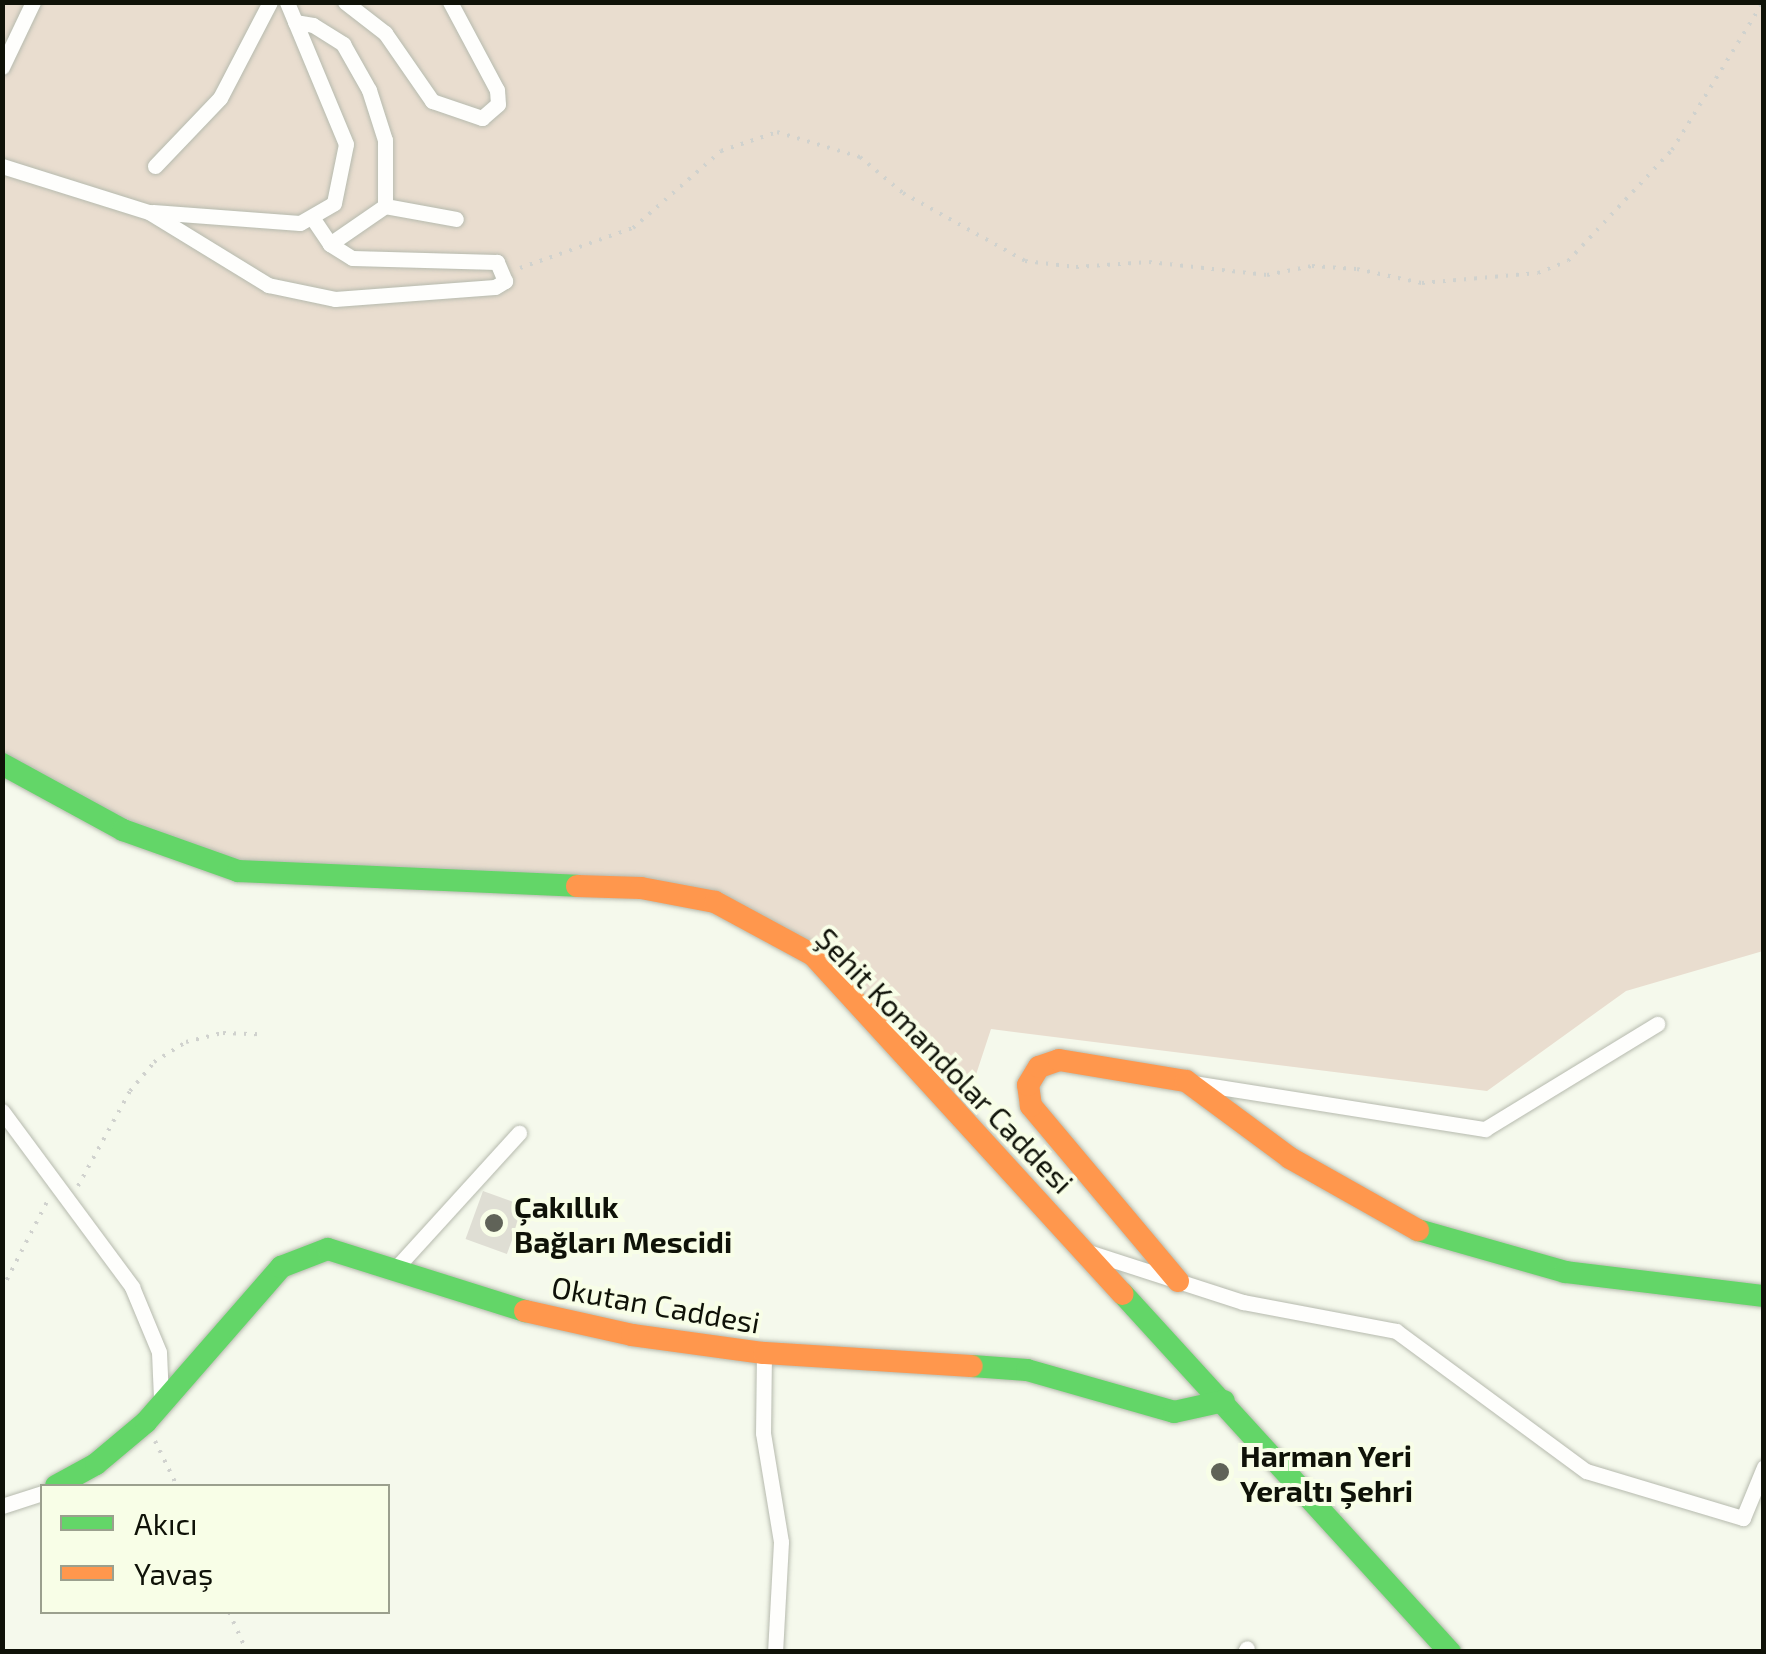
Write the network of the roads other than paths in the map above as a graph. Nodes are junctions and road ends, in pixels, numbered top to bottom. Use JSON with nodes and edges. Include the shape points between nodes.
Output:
{"nodes":[{"id":1,"x":33,"y":2,"type":"edge"},
{"id":2,"x":270,"y":2,"type":"edge"},
{"id":3,"x":287,"y":2,"type":"edge"},
{"id":4,"x":345,"y":2,"type":"edge"},
{"id":5,"x":450,"y":2,"type":"edge"},
{"id":6,"x":295,"y":22,"type":"junction"},
{"id":7,"x":2,"y":67,"type":"edge"},
{"id":8,"x":2,"y":166,"type":"edge"},
{"id":9,"x":155,"y":166,"type":"dead end"},
{"id":10,"x":385,"y":206,"type":"junction"},
{"id":11,"x":150,"y":212,"type":"junction"},
{"id":12,"x":456,"y":219,"type":"dead end"},
{"id":13,"x":314,"y":220,"type":"junction"},
{"id":14,"x":330,"y":244,"type":"junction"},
{"id":15,"x":2,"y":764,"type":"edge"},
{"id":16,"x":1657,"y":1024,"type":"dead end"},
{"id":17,"x":1186,"y":1081,"type":"junction"},
{"id":18,"x":2,"y":1112,"type":"edge"},
{"id":19,"x":519,"y":1133,"type":"dead end"},
{"id":20,"x":1082,"y":1250,"type":"junction"},
{"id":21,"x":396,"y":1268,"type":"junction"},
{"id":22,"x":1178,"y":1281,"type":"junction"},
{"id":23,"x":1764,"y":1296,"type":"edge"},
{"id":24,"x":764,"y":1353,"type":"junction"},
{"id":25,"x":161,"y":1398,"type":"junction"},
{"id":26,"x":1224,"y":1401,"type":"junction"},
{"id":27,"x":1764,"y":1467,"type":"edge"},
{"id":28,"x":60,"y":1484,"type":"edge"},
{"id":29,"x":40,"y":1494,"type":"edge"},
{"id":30,"x":2,"y":1506,"type":"edge"},
{"id":31,"x":775,"y":1652,"type":"edge"},
{"id":32,"x":1450,"y":1652,"type":"edge"}],
"edges":[{"from":1,"to":7,"type":"street"},
{"from":2,"to":9,"type":"street","via":[[220,98]]},
{"from":3,"to":6,"type":"street"},
{"from":4,"to":5,"type":"street","via":[[385,33],[432,101],[482,118],[498,104],[498,90]]},
{"from":6,"to":10,"type":"street","via":[[313,24],[343,44],[369,90],[385,140]]},
{"from":6,"to":13,"type":"street","via":[[346,144],[340,190]]},
{"from":8,"to":11,"type":"street"},
{"from":10,"to":12,"type":"street"},
{"from":10,"to":14,"type":"street"},
{"from":11,"to":13,"type":"street"},
{"from":11,"to":14,"type":"street","via":[[268,285],[335,299],[495,288],[506,272],[498,262],[370,262]]},
{"from":13,"to":14,"type":"street"},
{"from":15,"to":20,"type":"street","name":"Şehit Komandolar Caddesi","via":[[124,830],[238,871],[641,888],[714,902],[813,955]]},
{"from":16,"to":17,"type":"street","via":[[1484,1129]]},
{"from":17,"to":22,"type":"street","via":[[1060,1060],[1039,1067],[1028,1096]]},
{"from":17,"to":23,"type":"street","via":[[1290,1158],[1400,1226],[1564,1272]]},
{"from":18,"to":25,"type":"street","via":[[132,1287],[159,1352]]},
{"from":19,"to":21,"type":"street"},
{"from":20,"to":22,"type":"street"},
{"from":20,"to":26,"type":"street","name":"Şehit Komandolar Caddesi"},
{"from":21,"to":24,"type":"street","name":"Okutan Caddesi","via":[[568,1322]]},
{"from":21,"to":25,"type":"street","name":"Okutan Caddesi","via":[[347,1251],[295,1257]]},
{"from":22,"to":27,"type":"street","via":[[1243,1302],[1396,1332],[1586,1471],[1743,1518]]},
{"from":24,"to":26,"type":"street","name":"Okutan Caddesi","via":[[1027,1370],[1174,1412]]},
{"from":24,"to":31,"type":"street","via":[[763,1433],[780,1542]]},
{"from":25,"to":28,"type":"street","name":"Okutan Caddesi","via":[[146,1422]]},
{"from":26,"to":32,"type":"street","name":"Şehit Komandolar Caddesi"},
{"from":29,"to":30,"type":"street"}]}
